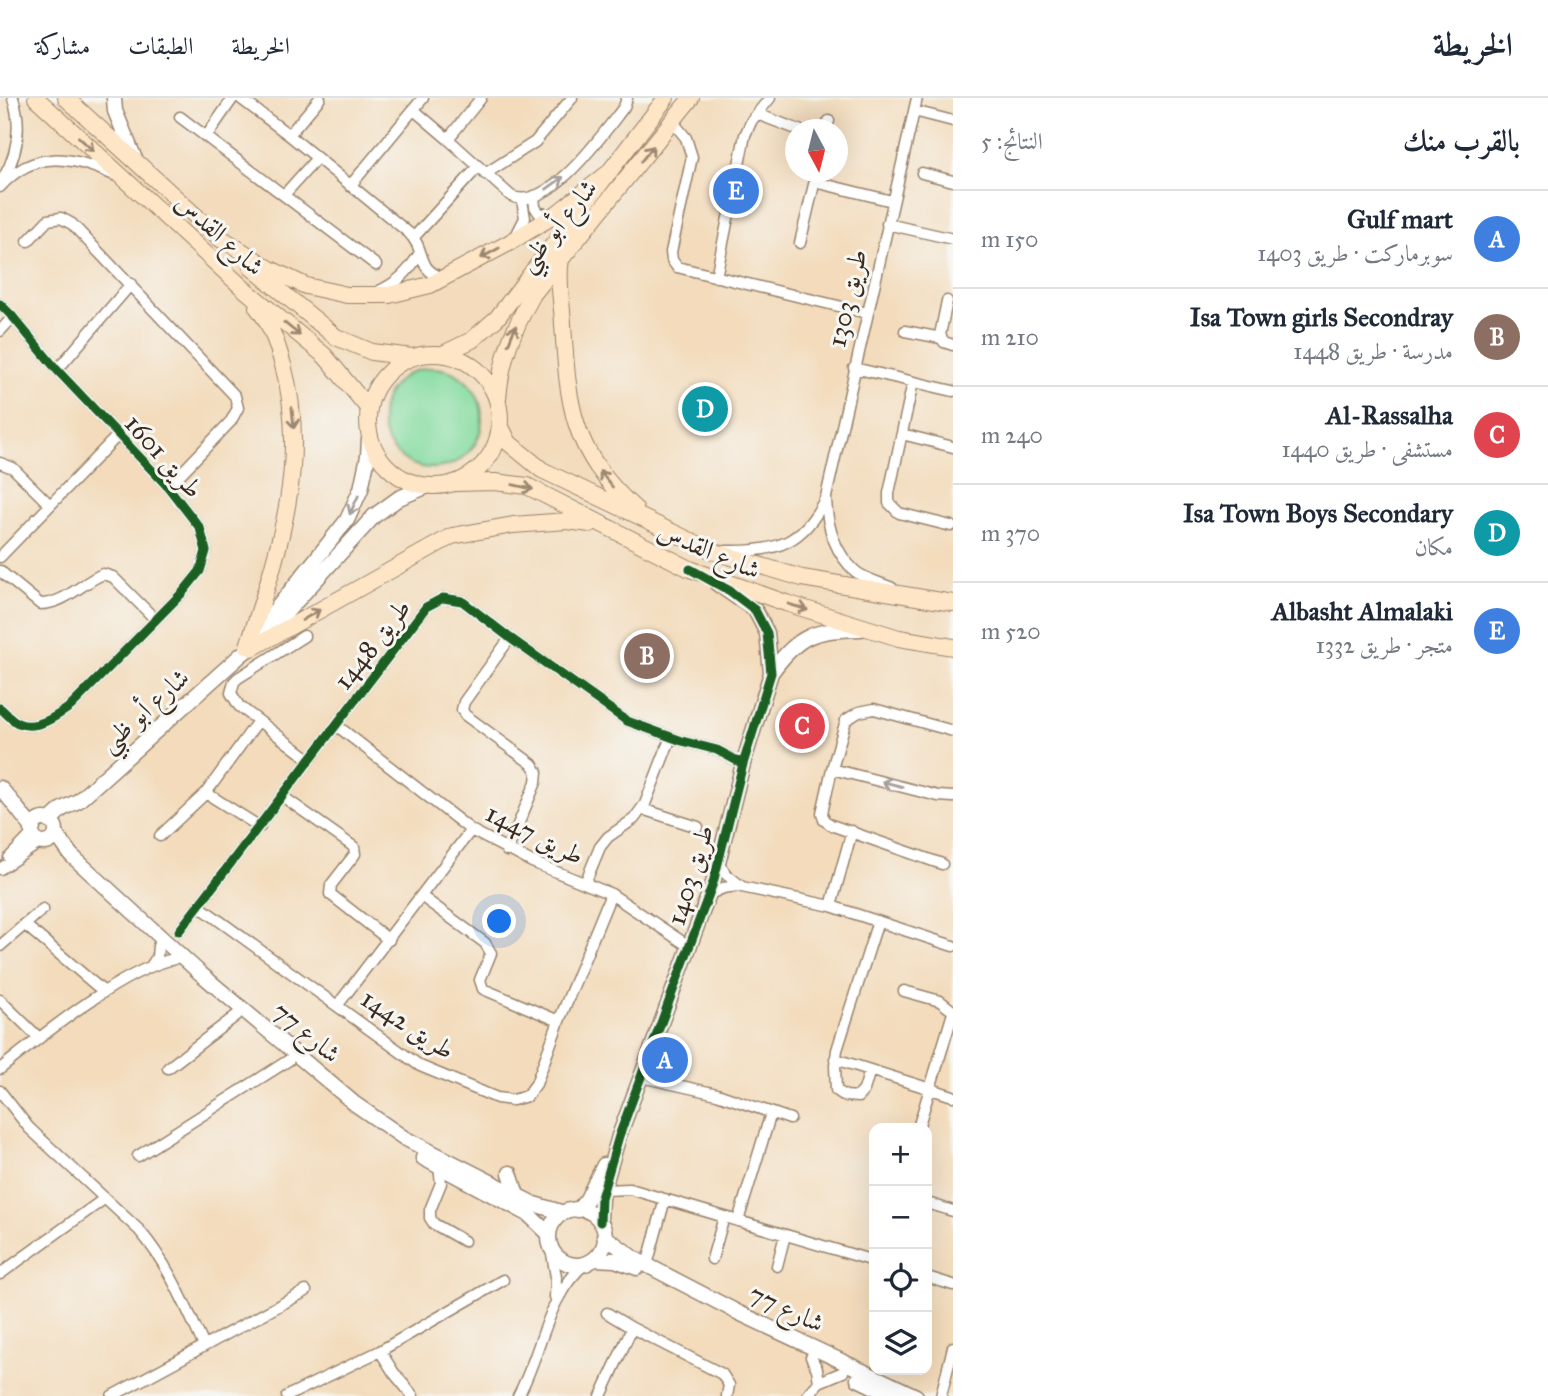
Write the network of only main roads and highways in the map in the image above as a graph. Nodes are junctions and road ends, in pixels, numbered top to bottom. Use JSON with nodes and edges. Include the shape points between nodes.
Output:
{"nodes":[{"id":1,"x":36,"y":98,"type":"edge"},
{"id":2,"x":66,"y":98,"type":"edge"},
{"id":3,"x":666,"y":98,"type":"edge"},
{"id":4,"x":691,"y":98,"type":"edge"},
{"id":5,"x":607,"y":174,"type":"junction"},
{"id":6,"x":215,"y":234,"type":"junction"},
{"id":7,"x":561,"y":257,"type":"junction"},
{"id":8,"x":243,"y":288,"type":"junction"},
{"id":9,"x":443,"y":354,"type":"junction"},
{"id":10,"x":412,"y":357,"type":"junction"},
{"id":11,"x":498,"y":402,"type":"junction"},
{"id":12,"x":368,"y":408,"type":"junction"},
{"id":13,"x":500,"y":425,"type":"junction"},
{"id":14,"x":455,"y":483,"type":"junction"},
{"id":15,"x":657,"y":524,"type":"junction"},
{"id":16,"x":603,"y":525,"type":"junction"},
{"id":17,"x":953,"y":603,"type":"edge"},
{"id":18,"x":953,"y":647,"type":"edge"}],
"edges":[{"from":1,"to":8,"type":"main road","name":"شارع القدس","one_way":true},
{"from":2,"to":6,"type":"main road","name":"شارع القدس"},
{"from":3,"to":5,"type":"main road","name":"شارع أبو ظبي"},
{"from":7,"to":4,"type":"main road","name":"شارع أبو ظبي","one_way":true},
{"from":5,"to":6,"type":"main road","one_way":true,"via":[[515,239],[444,278],[409,291],[366,296],[325,292],[270,269]]},
{"from":5,"to":9,"type":"main road","name":"شارع أبو ظبي","via":[[497,318],[472,340]]},
{"from":6,"to":10,"type":"main road","name":"شارع القدس","via":[[336,337],[372,352]]},
{"from":11,"to":7,"type":"main road","name":"شارع أبو ظبي","one_way":true,"via":[[502,365],[514,329]]},
{"from":15,"to":7,"type":"main road","one_way":true,"via":[[635,509],[599,471],[575,424],[566,372]]},
{"from":8,"to":12,"type":"main road","name":"شارع القدس","one_way":true,"via":[[325,356]]},
{"from":8,"to":16,"type":"main road","one_way":true,"via":[[265,316],[275,339],[294,419],[290,494],[247,649],[452,537],[527,524],[567,521]]},
{"from":9,"to":10,"type":"main road"},
{"from":9,"to":11,"type":"main road","via":[[483,375]]},
{"from":10,"to":12,"type":"main road","via":[[383,376]]},
{"from":11,"to":13,"type":"main road"},
{"from":12,"to":14,"type":"main road","via":[[369,439],[391,471],[428,486]]},
{"from":13,"to":14,"type":"main road","via":[[486,460]]},
{"from":13,"to":15,"type":"main road","name":"شارع القدس","via":[[509,443],[542,471]]},
{"from":14,"to":16,"type":"main road","name":"شارع القدس","one_way":true,"via":[[527,486]]},
{"from":15,"to":17,"type":"main road","name":"شارع القدس","via":[[712,551],[802,578]]},
{"from":16,"to":18,"type":"main road","name":"شارع القدس","one_way":true,"via":[[690,569],[786,603],[899,638]]}]}
